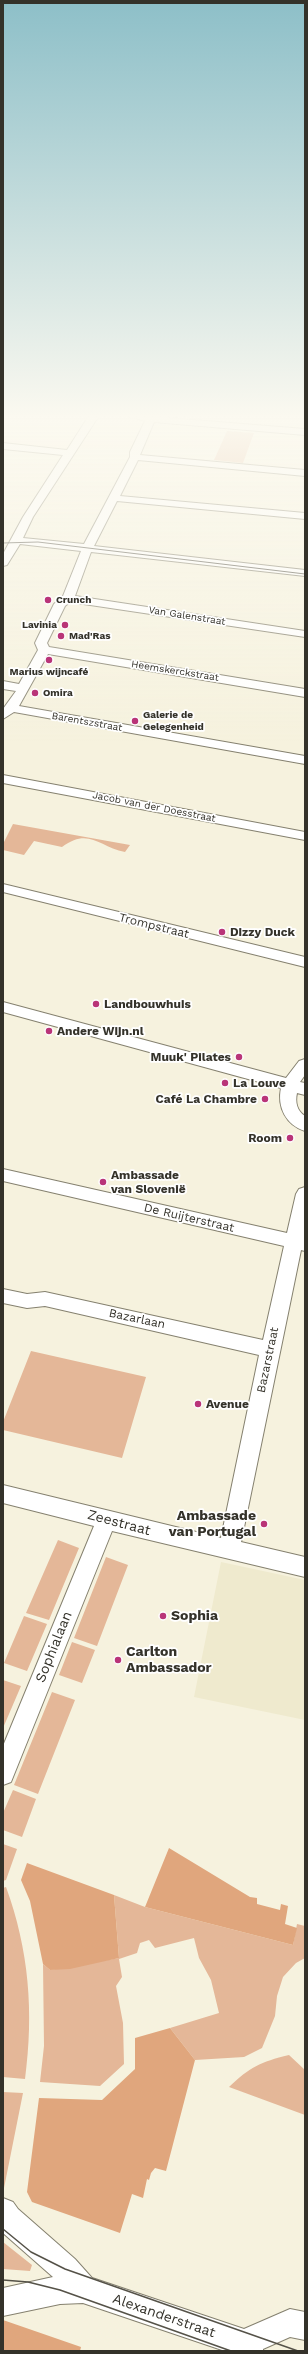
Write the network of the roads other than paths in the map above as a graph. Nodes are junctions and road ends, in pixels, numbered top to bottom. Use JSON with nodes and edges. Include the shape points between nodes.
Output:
{"nodes":[{"id":1,"x":23,"y":524,"type":"edge"},
{"id":2,"x":100,"y":524,"type":"edge"},
{"id":3,"x":8,"y":543,"type":"edge"},
{"id":4,"x":88,"y":547,"type":"junction"},
{"id":5,"x":3,"y":563,"type":"edge"},
{"id":6,"x":305,"y":573,"type":"edge"},
{"id":7,"x":68,"y":598,"type":"junction"},
{"id":8,"x":305,"y":634,"type":"edge"},
{"id":9,"x":44,"y":650,"type":"junction"},
{"id":10,"x":3,"y":685,"type":"edge"},
{"id":11,"x":23,"y":688,"type":"junction"},
{"id":12,"x":305,"y":693,"type":"edge"},
{"id":13,"x":7,"y":712,"type":"edge"},
{"id":14,"x":305,"y":760,"type":"edge"},
{"id":15,"x":3,"y":779,"type":"edge"},
{"id":16,"x":305,"y":836,"type":"edge"},
{"id":17,"x":3,"y":888,"type":"edge"},
{"id":18,"x":305,"y":962,"type":"edge"},
{"id":19,"x":3,"y":1007,"type":"edge"},
{"id":20,"x":305,"y":1065,"type":"edge"},
{"id":21,"x":298,"y":1088,"type":"edge"},
{"id":22,"x":305,"y":1125,"type":"edge"},
{"id":23,"x":3,"y":1175,"type":"edge"},
{"id":24,"x":305,"y":1194,"type":"edge"},
{"id":25,"x":299,"y":1243,"type":"edge"},
{"id":26,"x":3,"y":1296,"type":"edge"},
{"id":27,"x":270,"y":1348,"type":"junction"},
{"id":28,"x":3,"y":1494,"type":"edge"},
{"id":29,"x":106,"y":1521,"type":"junction"},
{"id":30,"x":229,"y":1550,"type":"junction"},
{"id":31,"x":305,"y":1566,"type":"edge"},
{"id":32,"x":3,"y":1774,"type":"edge"},
{"id":33,"x":5,"y":2216,"type":"edge"},
{"id":34,"x":83,"y":2289,"type":"junction"},
{"id":35,"x":3,"y":2302,"type":"edge"},
{"id":36,"x":305,"y":2326,"type":"edge"},
{"id":37,"x":247,"y":2347,"type":"edge"}],
"edges":[{"from":1,"to":3,"type":"street"},
{"from":2,"to":4,"type":"street"},
{"from":3,"to":4,"type":"street"},
{"from":3,"to":5,"type":"street"},
{"from":4,"to":6,"type":"street"},
{"from":4,"to":7,"type":"street"},
{"from":7,"to":8,"type":"street","name":"Van Galenstraat"},
{"from":7,"to":9,"type":"street","via":[[60,604],[41,643]]},
{"from":9,"to":11,"type":"street"},
{"from":9,"to":12,"type":"street","name":"Heemskerckstraat"},
{"from":10,"to":11,"type":"street"},
{"from":11,"to":13,"type":"street"},
{"from":13,"to":14,"type":"street","name":"Barentszstraat"},
{"from":15,"to":16,"type":"street","name":"Jacob van der Doesstraat"},
{"from":17,"to":18,"type":"street","name":"Trompstraat"},
{"from":19,"to":21,"type":"street"},
{"from":20,"to":21,"type":"street","via":[[296,1074]]},
{"from":21,"to":22,"type":"street","via":[[286,1101],[291,1114]]},
{"from":23,"to":25,"type":"street","name":"De Ruijterstraat"},
{"from":24,"to":25,"type":"street","name":"Bazarstraat"},
{"from":25,"to":27,"type":"street","name":"Bazarstraat"},
{"from":26,"to":27,"type":"street","name":"Bazarlaan","via":[[27,1301],[44,1300]]},
{"from":27,"to":30,"type":"street","name":"Bazarstraat"},
{"from":28,"to":29,"type":"street","name":"Zeestraat","via":[[65,1508]]},
{"from":29,"to":30,"type":"street","name":"Zeestraat"},
{"from":29,"to":32,"type":"street","name":"Sophialaan"},
{"from":30,"to":31,"type":"street","name":"Zeestraat"},
{"from":33,"to":34,"type":"street","via":[[65,2268]]},
{"from":34,"to":35,"type":"street","name":"Alexanderstraat","via":[[60,2290]]},
{"from":34,"to":37,"type":"street","name":"Alexanderstraat"},
{"from":36,"to":37,"type":"street","name":"Alexanderstraat","via":[[290,2323]]}]}
